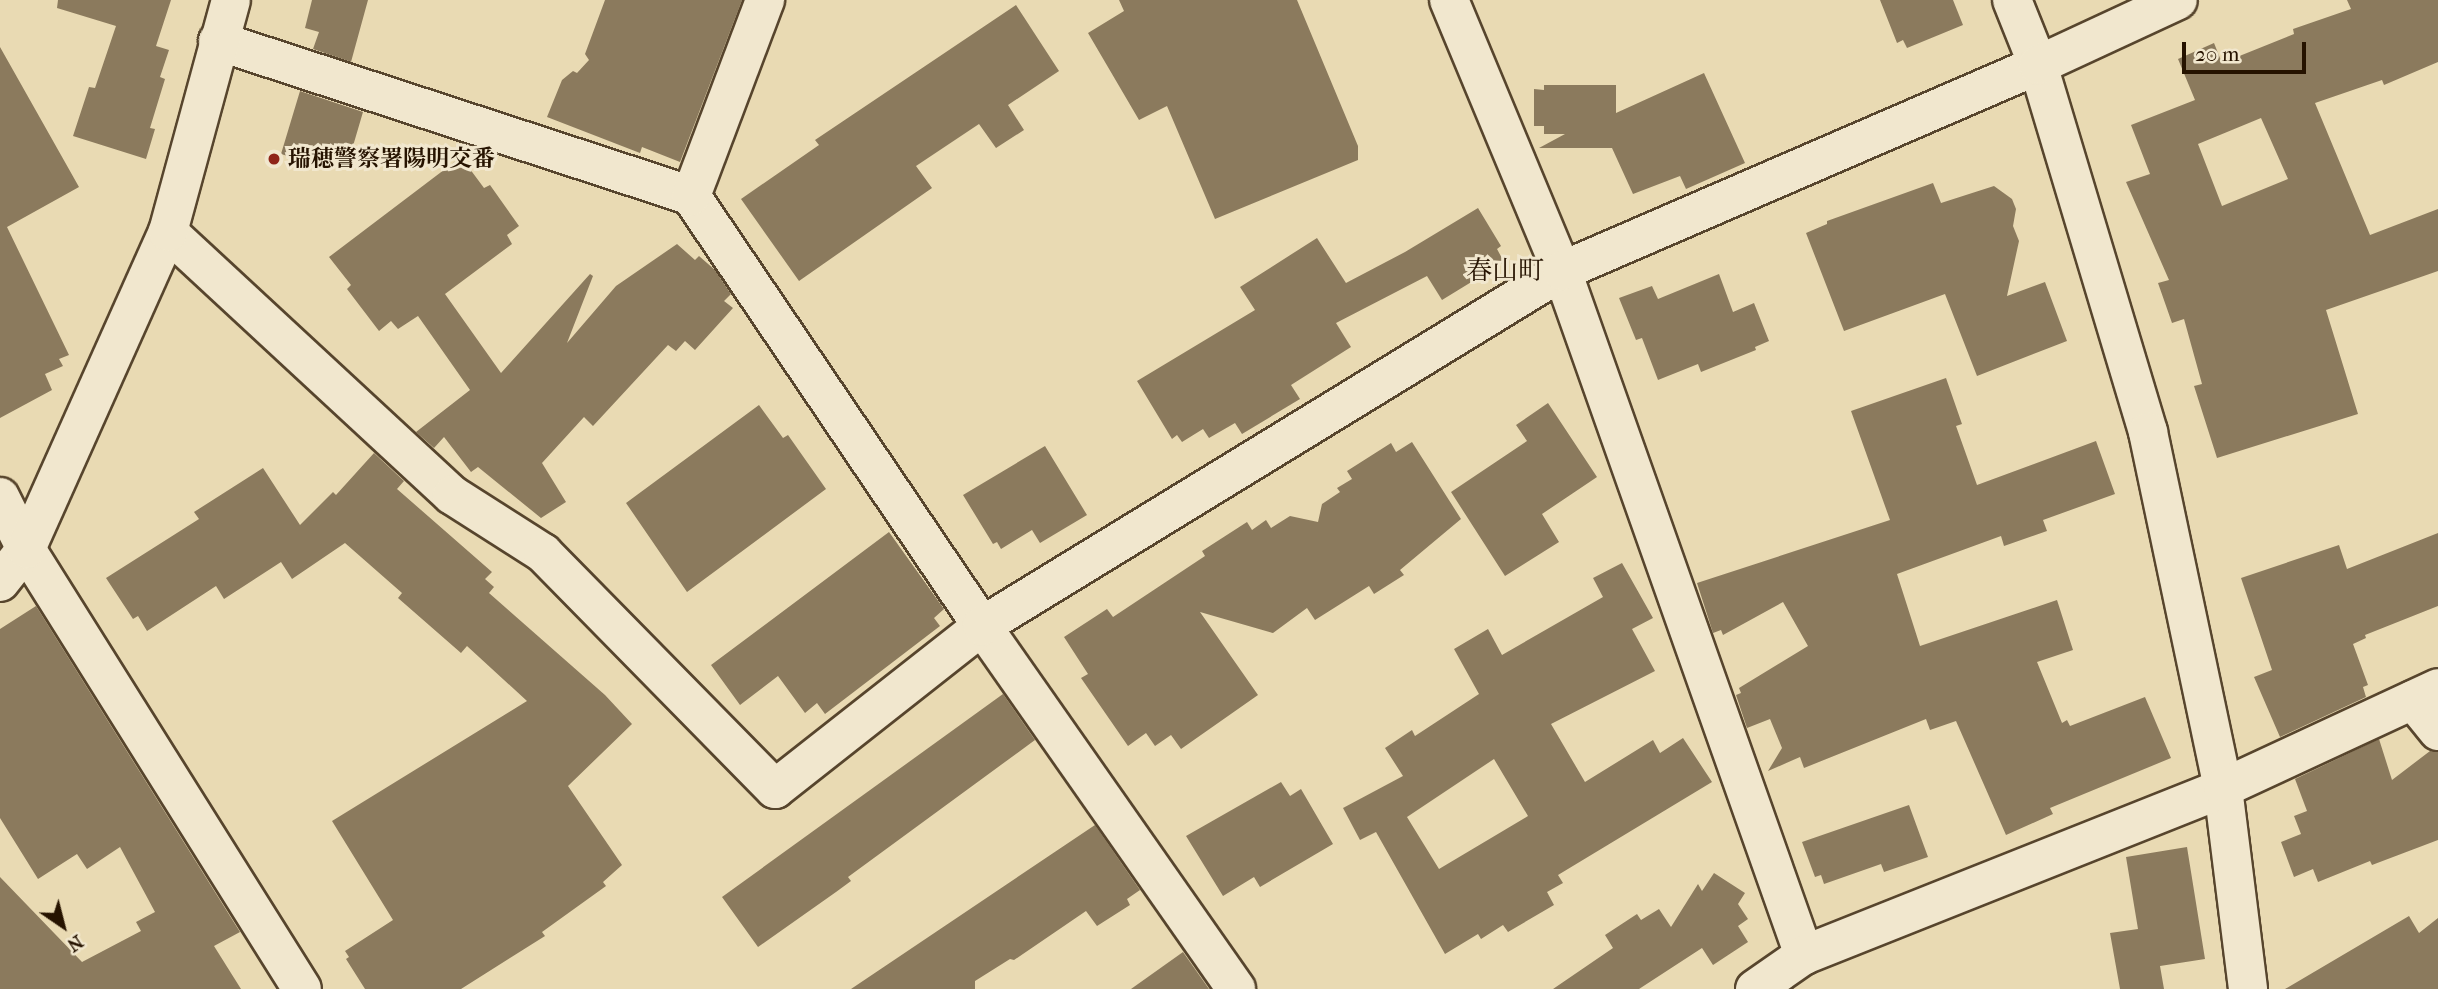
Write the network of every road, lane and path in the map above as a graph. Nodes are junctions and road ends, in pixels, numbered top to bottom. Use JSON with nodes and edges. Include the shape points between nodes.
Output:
{"nodes":[{"id":1,"x":231,"y":0,"type":"edge"},
{"id":2,"x":765,"y":0,"type":"edge"},
{"id":3,"x":1449,"y":0,"type":"edge"},
{"id":4,"x":2012,"y":0,"type":"edge"},
{"id":5,"x":2178,"y":0,"type":"edge"},
{"id":6,"x":218,"y":41,"type":"junction"},
{"id":7,"x":2038,"y":65,"type":"junction"},
{"id":8,"x":691,"y":196,"type":"junction"},
{"id":9,"x":168,"y":232,"type":"junction"},
{"id":10,"x":1562,"y":271,"type":"junction"},
{"id":11,"x":0,"y":497,"type":"edge"},
{"id":12,"x":26,"y":549,"type":"junction"},
{"id":13,"x":0,"y":582,"type":"edge"},
{"id":14,"x":982,"y":626,"type":"junction"},
{"id":15,"x":2425,"y":694,"type":"edge"},
{"id":16,"x":2438,"y":732,"type":"edge"},
{"id":17,"x":2222,"y":788,"type":"junction"},
{"id":18,"x":1804,"y":956,"type":"junction"},
{"id":19,"x":302,"y":989,"type":"edge"},
{"id":20,"x":1236,"y":989,"type":"edge"},
{"id":21,"x":1755,"y":989,"type":"edge"},
{"id":22,"x":2248,"y":989,"type":"edge"}],
"edges":[{"from":1,"to":6,"type":"street"},
{"from":2,"to":8,"type":"street"},
{"from":3,"to":10,"type":"street"},
{"from":4,"to":7,"type":"street"},
{"from":5,"to":7,"type":"street"},
{"from":6,"to":8,"type":"street"},
{"from":6,"to":9,"type":"street"},
{"from":7,"to":10,"type":"street"},
{"from":7,"to":17,"type":"street","via":[[2148,432]]},
{"from":8,"to":14,"type":"street"},
{"from":9,"to":12,"type":"street"},
{"from":9,"to":14,"type":"street","via":[[452,495],[543,553],[775,789]]},
{"from":10,"to":14,"type":"street"},
{"from":10,"to":18,"type":"street"},
{"from":11,"to":12,"type":"street"},
{"from":12,"to":13,"type":"street"},
{"from":12,"to":19,"type":"street"},
{"from":14,"to":20,"type":"street"},
{"from":15,"to":16,"type":"street"},
{"from":15,"to":17,"type":"street"},
{"from":17,"to":18,"type":"street"},
{"from":17,"to":22,"type":"street"},
{"from":18,"to":21,"type":"street"}]}
